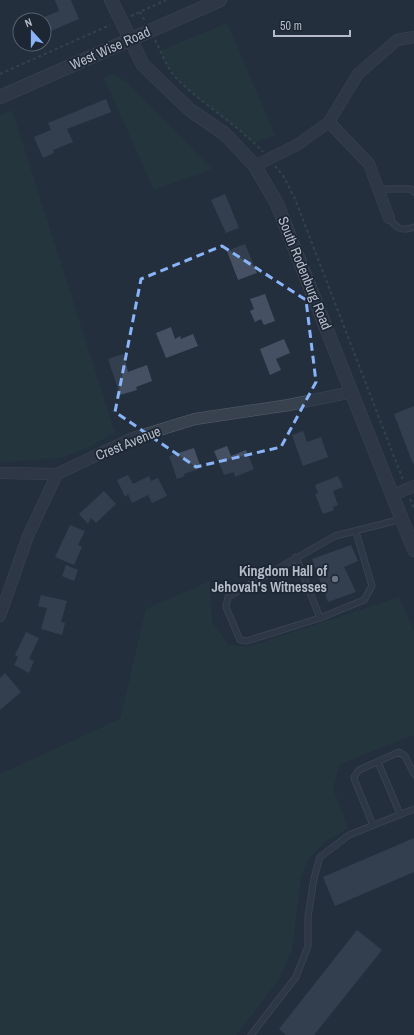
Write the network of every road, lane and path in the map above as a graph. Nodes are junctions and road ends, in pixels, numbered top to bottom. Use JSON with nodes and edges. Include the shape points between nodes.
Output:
{"nodes":[{"id":1,"x":111,"y":0,"type":"edge"},
{"id":2,"x":166,"y":0,"type":"edge"},
{"id":3,"x":220,"y":0,"type":"edge"},
{"id":4,"x":138,"y":12,"type":"dead end"},
{"id":5,"x":99,"y":30,"type":"dead end"},
{"id":6,"x":414,"y":37,"type":"edge"},
{"id":7,"x":130,"y":39,"type":"junction"},
{"id":8,"x":0,"y":74,"type":"edge"},
{"id":9,"x":0,"y":97,"type":"edge"},
{"id":10,"x":329,"y":122,"type":"junction"},
{"id":11,"x":255,"y":166,"type":"junction"},
{"id":12,"x":378,"y":189,"type":"junction"},
{"id":13,"x":414,"y":192,"type":"edge"},
{"id":14,"x":389,"y":218,"type":"joint"},
{"id":15,"x":414,"y":228,"type":"edge"},
{"id":16,"x":352,"y":392,"type":"junction"},
{"id":17,"x":0,"y":472,"type":"edge"},
{"id":18,"x":57,"y":474,"type":"junction"},
{"id":19,"x":414,"y":486,"type":"edge"},
{"id":20,"x":393,"y":495,"type":"junction"},
{"id":21,"x":402,"y":519,"type":"junction"},
{"id":22,"x":356,"y":532,"type":"junction"},
{"id":23,"x":414,"y":550,"type":"edge"},
{"id":24,"x":296,"y":557,"type":"junction"},
{"id":25,"x":0,"y":616,"type":"edge"},
{"id":26,"x":320,"y":618,"type":"junction"},
{"id":27,"x":378,"y":762,"type":"junction"},
{"id":28,"x":414,"y":774,"type":"edge"},
{"id":29,"x":414,"y":808,"type":"edge"},
{"id":30,"x":400,"y":814,"type":"junction"},
{"id":31,"x":373,"y":825,"type":"junction"},
{"id":32,"x":251,"y":1035,"type":"edge"}],
"edges":[{"from":1,"to":7,"type":"street","name":"South Rodenburg Road"},
{"from":2,"to":4,"type":"path"},
{"from":3,"to":7,"type":"street","name":"West Wise Road"},
{"from":5,"to":8,"type":"path"},
{"from":6,"to":10,"type":"street","via":[[397,40],[358,74]]},
{"from":7,"to":9,"type":"street","name":"West Wise Road"},
{"from":7,"to":11,"type":"street","name":"South Rodenburg Road","via":[[143,65],[190,110],[225,134]]},
{"from":10,"to":11,"type":"street","via":[[297,145]]},
{"from":10,"to":12,"type":"street","via":[[369,164]]},
{"from":11,"to":16,"type":"street","name":"South Rodenburg Road","via":[[277,204]]},
{"from":12,"to":13,"type":"lane","via":[[411,189]]},
{"from":12,"to":14,"type":"street"},
{"from":14,"to":15,"type":"lane","via":[[395,227],[403,230]]},
{"from":16,"to":18,"type":"street","name":"Crest Avenue","via":[[289,405],[195,419],[133,438]]},
{"from":16,"to":20,"type":"street","name":"South Rodenburg Road"},
{"from":17,"to":18,"type":"street"},
{"from":18,"to":25,"type":"street","via":[[28,536]]},
{"from":19,"to":20,"type":"street"},
{"from":20,"to":21,"type":"street","name":"South Rodenburg Road"},
{"from":21,"to":22,"type":"lane"},
{"from":21,"to":23,"type":"street","name":"South Rodenburg Road"},
{"from":22,"to":24,"type":"lane","via":[[335,536]]},
{"from":22,"to":26,"type":"lane","via":[[372,586],[364,600]]},
{"from":24,"to":26,"type":"lane"},
{"from":24,"to":26,"type":"lane","via":[[228,597],[226,606],[240,640],[247,641]]},
{"from":27,"to":28,"type":"lane","via":[[399,752]]},
{"from":27,"to":30,"type":"lane"},
{"from":27,"to":31,"type":"lane","via":[[359,770],[354,776]]},
{"from":29,"to":30,"type":"lane"},
{"from":30,"to":31,"type":"lane"},
{"from":31,"to":32,"type":"lane","via":[[349,836],[320,857],[308,916],[308,946],[296,977]]}]}
